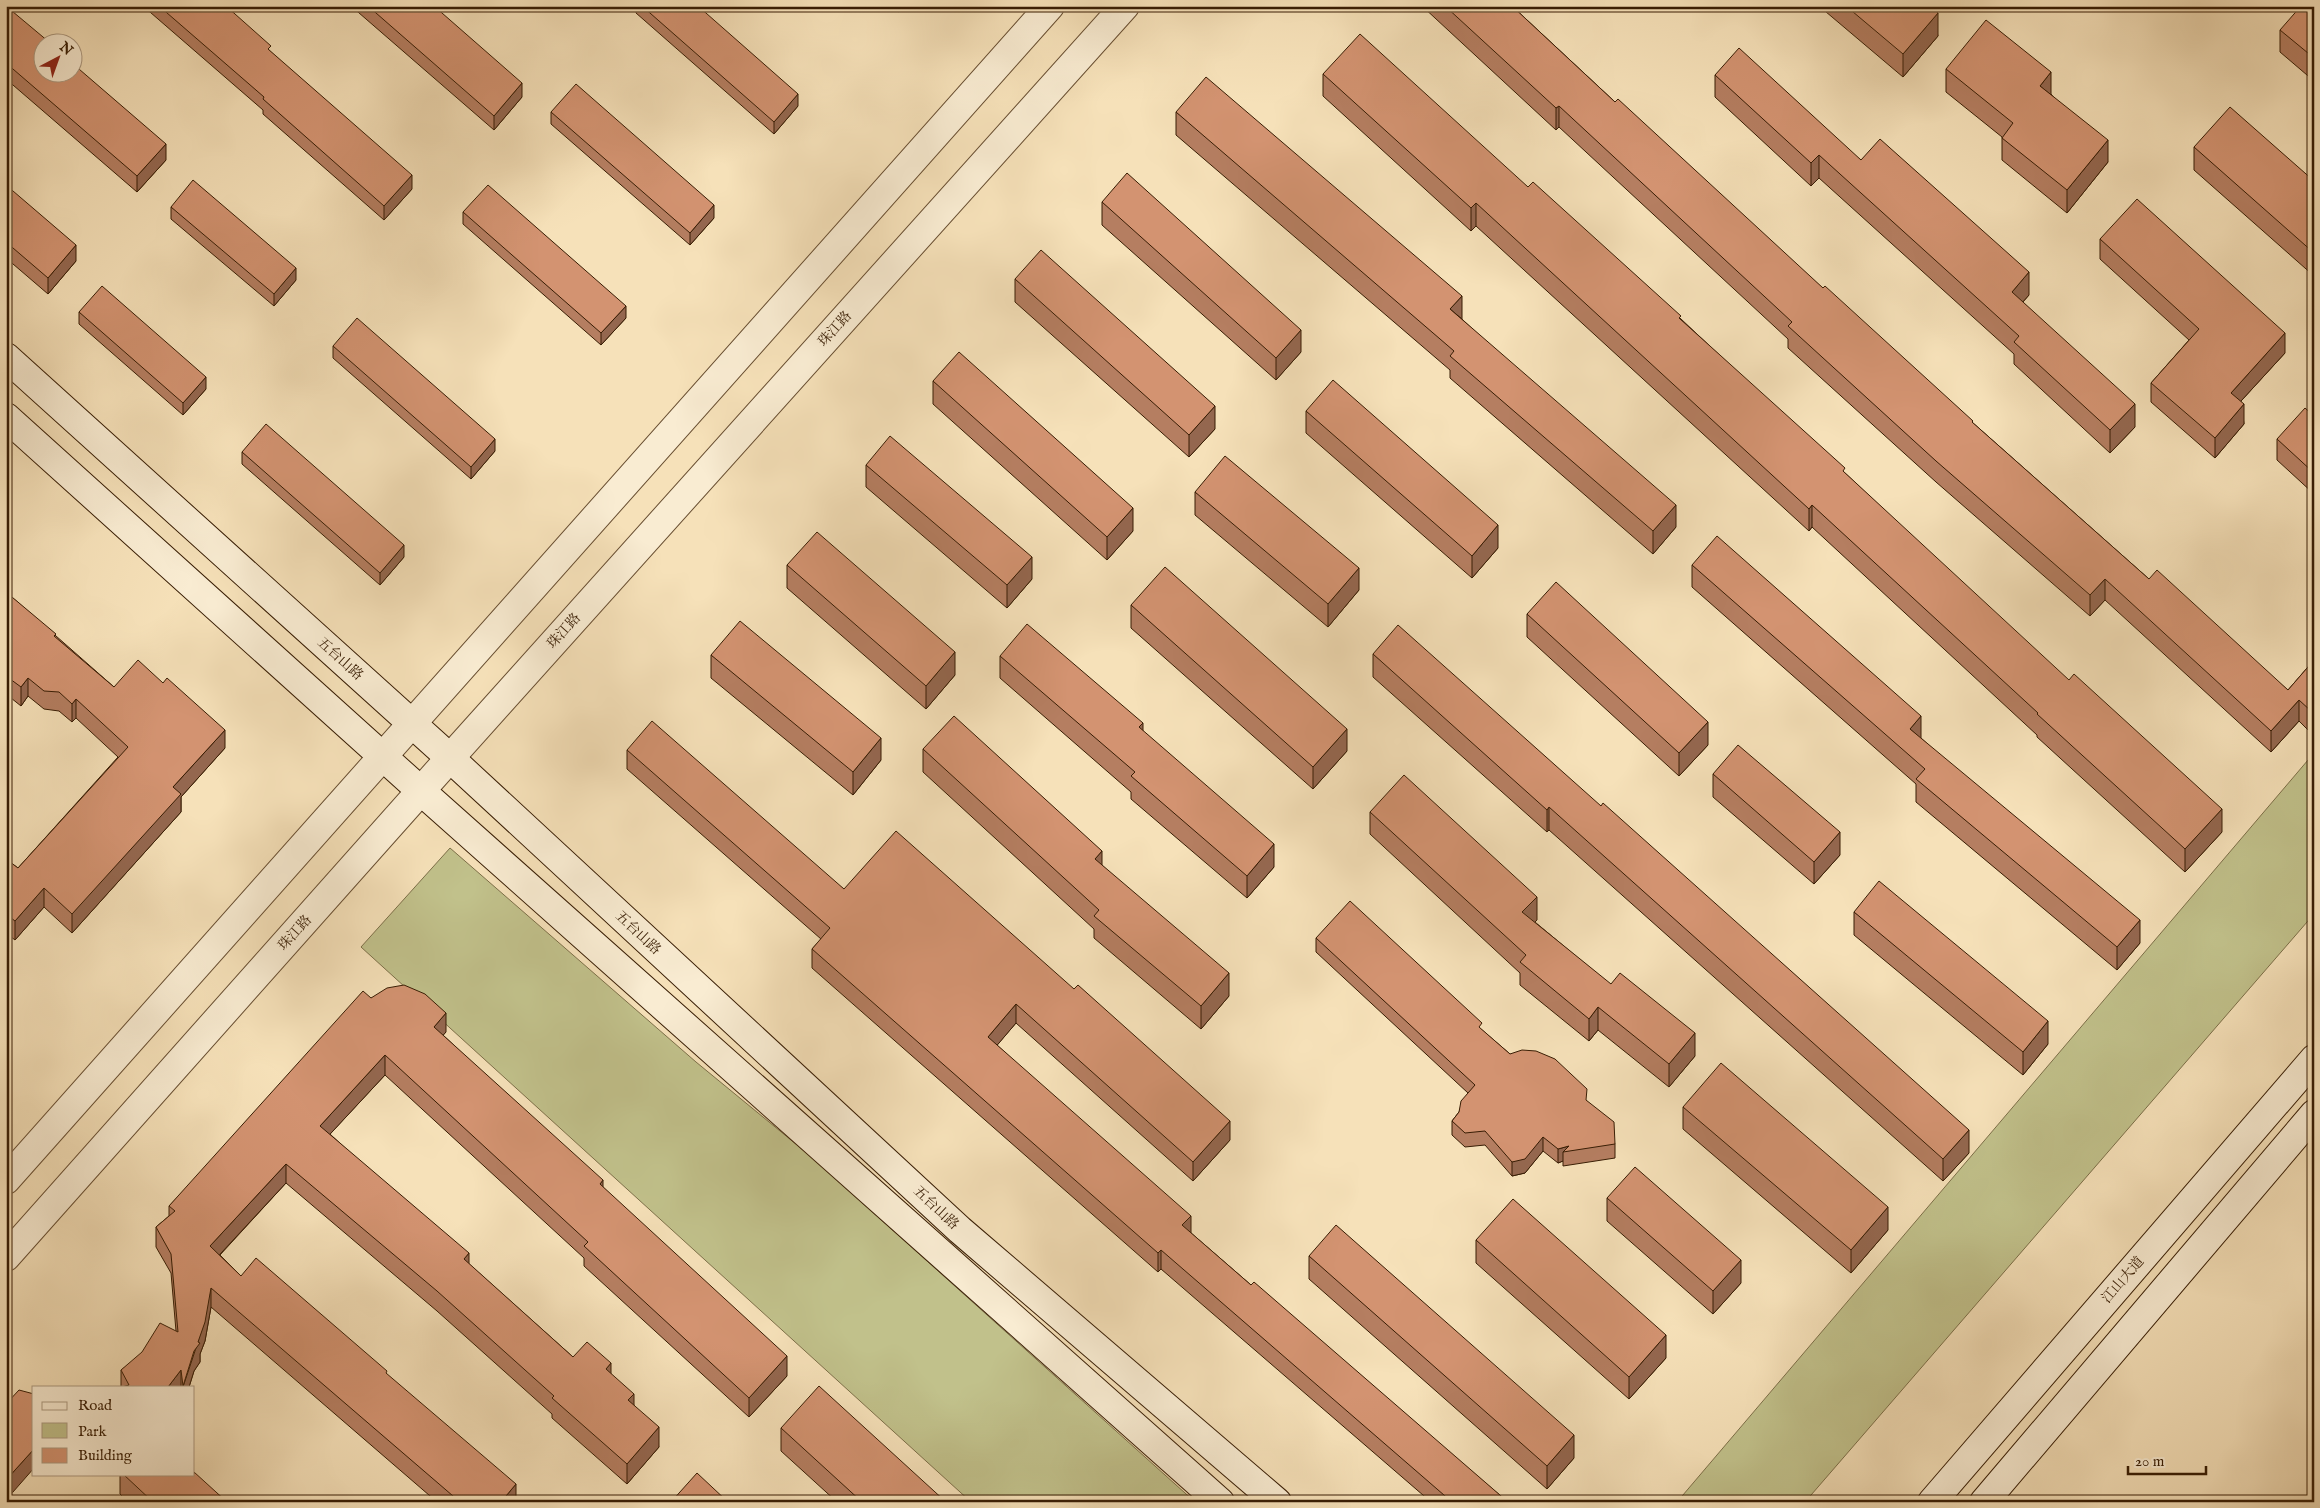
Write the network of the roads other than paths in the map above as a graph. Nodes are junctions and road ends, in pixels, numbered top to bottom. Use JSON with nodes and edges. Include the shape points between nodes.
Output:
{"nodes":[{"id":1,"x":1050,"y":6,"type":"edge"},
{"id":2,"x":1125,"y":6,"type":"edge"},
{"id":3,"x":6,"y":357,"type":"edge"},
{"id":4,"x":6,"y":417,"type":"edge"},
{"id":5,"x":412,"y":724,"type":"junction"},
{"id":6,"x":384,"y":756,"type":"junction"},
{"id":7,"x":450,"y":758,"type":"junction"},
{"id":8,"x":421,"y":791,"type":"junction"},
{"id":9,"x":2314,"y":1059,"type":"edge"},
{"id":10,"x":2314,"y":1114,"type":"edge"},
{"id":11,"x":6,"y":1180,"type":"edge"},
{"id":12,"x":6,"y":1257,"type":"edge"},
{"id":13,"x":1220,"y":1502,"type":"edge"},
{"id":14,"x":1277,"y":1502,"type":"edge"},
{"id":15,"x":1932,"y":1502,"type":"edge"},
{"id":16,"x":1984,"y":1502,"type":"edge"}],
"edges":[{"from":1,"to":5,"type":"main road"},
{"from":2,"to":7,"type":"main road","name":"珠江路"},
{"from":3,"to":5,"type":"main road","name":"五台山路"},
{"from":4,"to":6,"type":"main road"},
{"from":5,"to":6,"type":"main road"},
{"from":5,"to":7,"type":"main road","name":"五台山路"},
{"from":6,"to":8,"type":"main road"},
{"from":6,"to":11,"type":"main road"},
{"from":7,"to":8,"type":"main road","name":"珠江路"},
{"from":7,"to":14,"type":"main road","name":"五台山路","via":[[960,1230]]},
{"from":8,"to":12,"type":"main road","name":"珠江路"},
{"from":8,"to":13,"type":"main road"},
{"from":9,"to":15,"type":"main road","name":"江山大道"},
{"from":10,"to":16,"type":"main road"}]}
